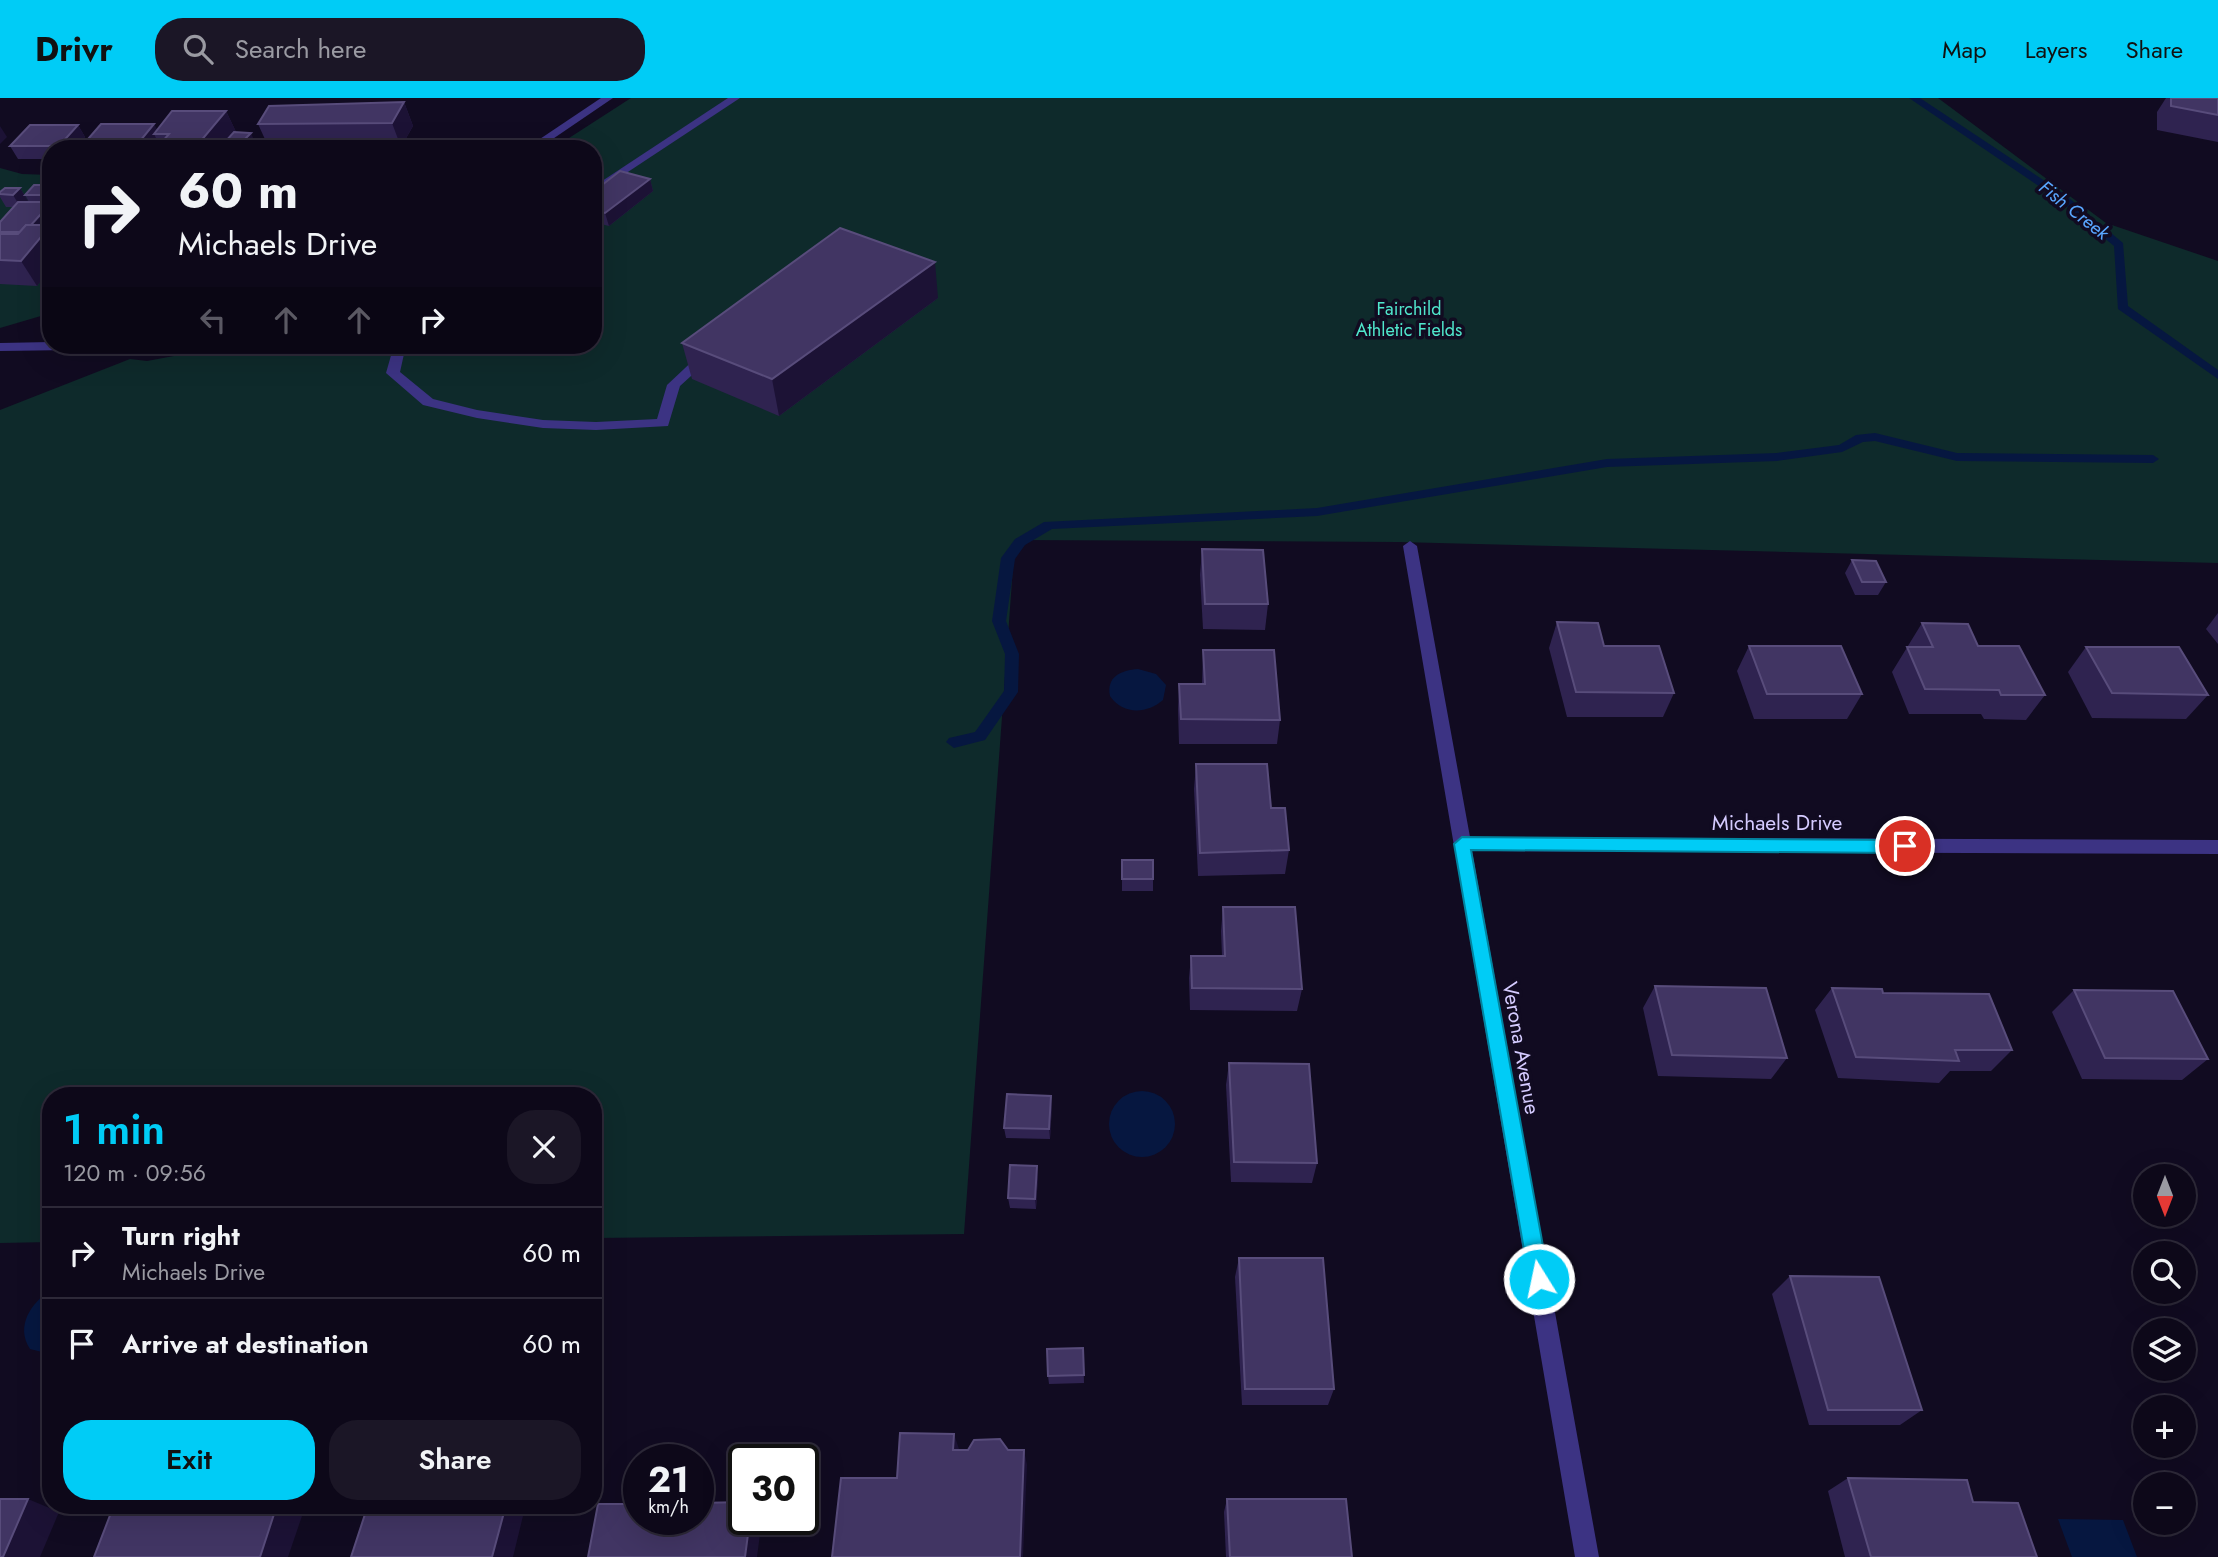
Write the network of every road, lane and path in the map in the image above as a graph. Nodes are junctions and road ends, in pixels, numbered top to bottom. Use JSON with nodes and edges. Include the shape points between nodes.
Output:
{"nodes":[{"id":1,"x":588,"y":98,"type":"edge"},
{"id":2,"x":608,"y":98,"type":"edge"},
{"id":3,"x":735,"y":98,"type":"edge"},
{"id":4,"x":544,"y":140,"type":"edge"},
{"id":5,"x":602,"y":186,"type":"edge"},
{"id":6,"x":42,"y":346,"type":"edge"},
{"id":7,"x":0,"y":347,"type":"edge"},
{"id":8,"x":715,"y":347,"type":"edge"},
{"id":9,"x":398,"y":354,"type":"edge"},
{"id":10,"x":1410,"y":546,"type":"dead end"},
{"id":11,"x":1462,"y":844,"type":"junction"},
{"id":12,"x":2218,"y":847,"type":"edge"},
{"id":13,"x":1587,"y":1557,"type":"edge"}],
"edges":[{"from":1,"to":2,"type":"street"},
{"from":2,"to":4,"type":"street"},
{"from":3,"to":5,"type":"street"},
{"from":6,"to":7,"type":"street"},
{"from":8,"to":9,"type":"street","via":[[674,385],[663,423],[597,426],[543,424],[428,402],[393,373]]},
{"from":10,"to":11,"type":"street","name":"Verona Avenue"},
{"from":11,"to":12,"type":"street","name":"Michaels Drive"},
{"from":11,"to":13,"type":"street","name":"Verona Avenue"}]}
